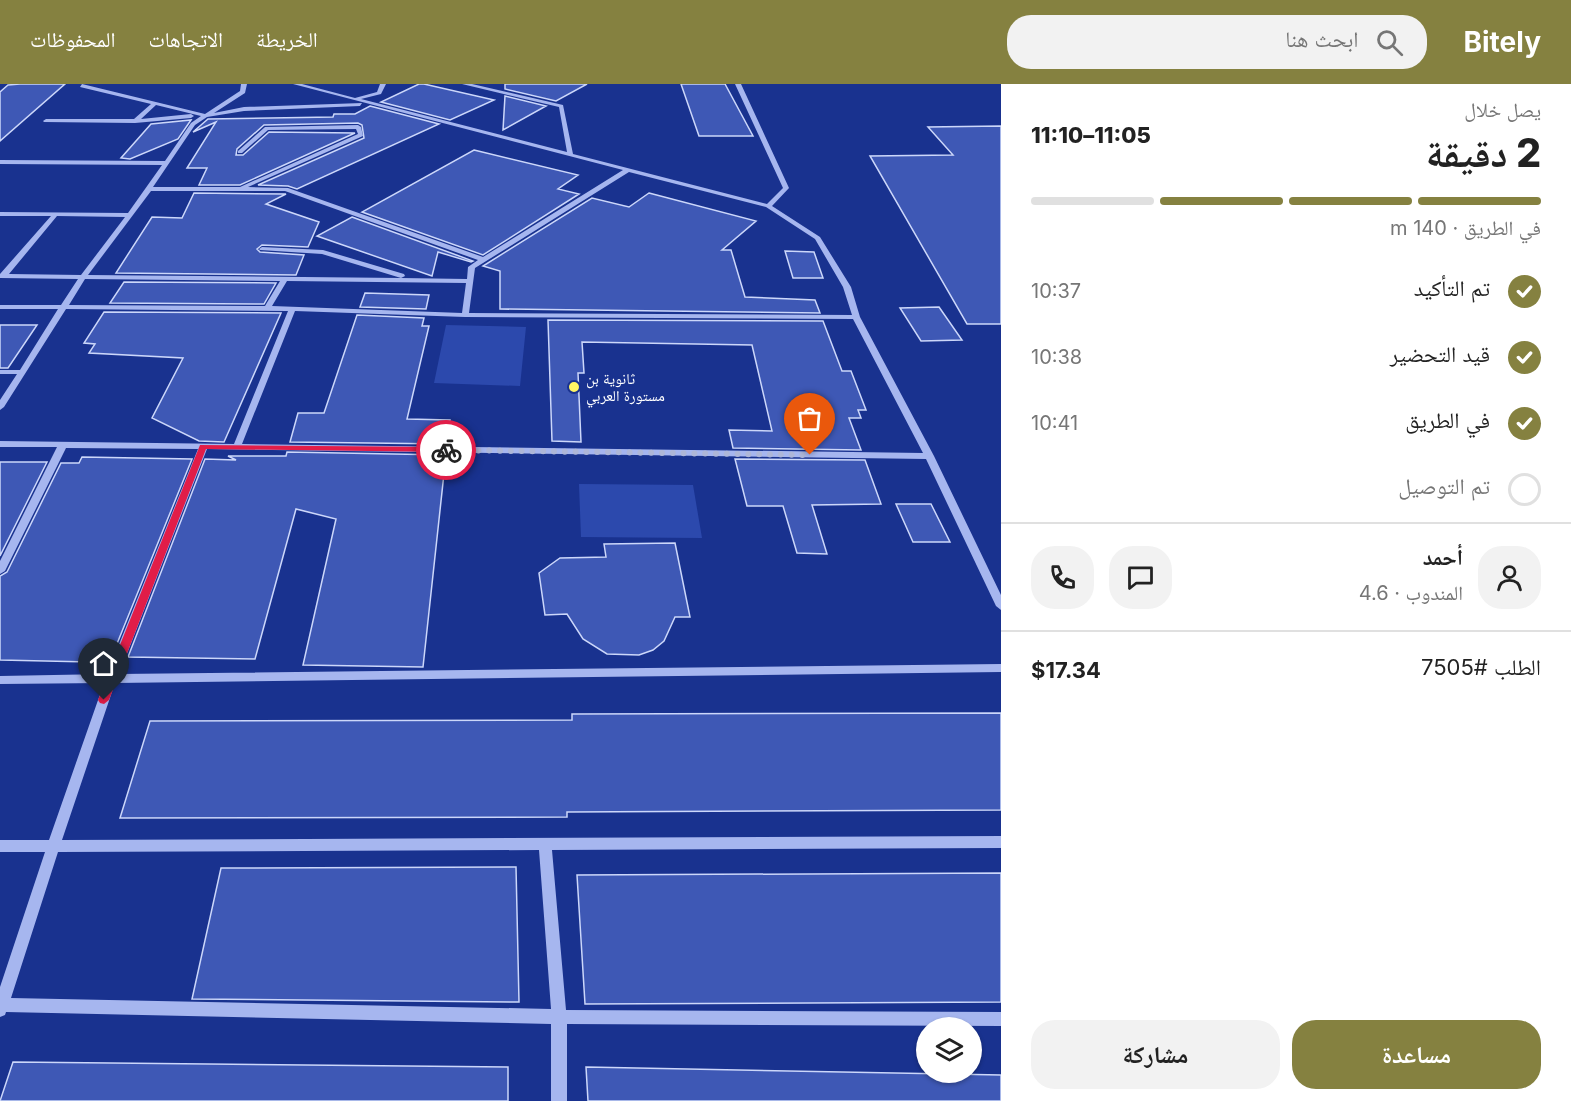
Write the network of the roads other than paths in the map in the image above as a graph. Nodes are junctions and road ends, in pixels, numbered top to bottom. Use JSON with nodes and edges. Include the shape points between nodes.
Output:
{"nodes":[{"id":1,"x":244,"y":84,"type":"edge"},
{"id":2,"x":296,"y":84,"type":"edge"},
{"id":3,"x":383,"y":84,"type":"edge"},
{"id":4,"x":465,"y":84,"type":"edge"},
{"id":5,"x":738,"y":84,"type":"edge"},
{"id":6,"x":82,"y":86,"type":"dead end"},
{"id":7,"x":355,"y":99,"type":"junction"},
{"id":8,"x":154,"y":104,"type":"junction"},
{"id":9,"x":373,"y":104,"type":"junction"},
{"id":10,"x":206,"y":116,"type":"junction"},
{"id":11,"x":46,"y":121,"type":"dead end"},
{"id":12,"x":135,"y":121,"type":"junction"},
{"id":13,"x":240,"y":152,"type":"dead end"},
{"id":14,"x":570,"y":155,"type":"junction"},
{"id":15,"x":0,"y":162,"type":"edge"},
{"id":16,"x":167,"y":163,"type":"junction"},
{"id":17,"x":628,"y":170,"type":"junction"},
{"id":18,"x":149,"y":189,"type":"junction"},
{"id":19,"x":237,"y":189,"type":"junction"},
{"id":20,"x":768,"y":206,"type":"junction"},
{"id":21,"x":0,"y":214,"type":"edge"},
{"id":22,"x":56,"y":214,"type":"junction"},
{"id":23,"x":130,"y":215,"type":"junction"},
{"id":24,"x":262,"y":249,"type":"dead end"},
{"id":25,"x":483,"y":260,"type":"junction"},
{"id":26,"x":84,"y":275,"type":"junction"},
{"id":27,"x":2,"y":276,"type":"edge"},
{"id":28,"x":285,"y":278,"type":"junction"},
{"id":29,"x":412,"y":280,"type":"junction"},
{"id":30,"x":470,"y":281,"type":"junction"},
{"id":31,"x":0,"y":307,"type":"edge"},
{"id":32,"x":66,"y":308,"type":"junction"},
{"id":33,"x":267,"y":309,"type":"junction"},
{"id":34,"x":292,"y":310,"type":"junction"},
{"id":35,"x":465,"y":315,"type":"junction"},
{"id":36,"x":856,"y":317,"type":"junction"},
{"id":37,"x":0,"y":372,"type":"edge"},
{"id":38,"x":22,"y":372,"type":"junction"},
{"id":39,"x":0,"y":407,"type":"edge"},
{"id":40,"x":0,"y":444,"type":"edge"},
{"id":41,"x":63,"y":445,"type":"junction"},
{"id":42,"x":203,"y":447,"type":"junction"},
{"id":43,"x":237,"y":447,"type":"junction"},
{"id":44,"x":929,"y":456,"type":"junction"},
{"id":45,"x":0,"y":570,"type":"edge"},
{"id":46,"x":1001,"y":606,"type":"edge"},
{"id":47,"x":1001,"y":669,"type":"edge"},
{"id":48,"x":111,"y":679,"type":"junction"},
{"id":49,"x":0,"y":680,"type":"edge"},
{"id":50,"x":1001,"y":842,"type":"edge"},
{"id":51,"x":545,"y":844,"type":"junction"},
{"id":52,"x":0,"y":846,"type":"edge"},
{"id":53,"x":52,"y":846,"type":"junction"},
{"id":54,"x":1,"y":1007,"type":"edge"},
{"id":55,"x":559,"y":1017,"type":"junction"},
{"id":56,"x":1001,"y":1018,"type":"edge"},
{"id":57,"x":560,"y":1101,"type":"edge"}],
"edges":[{"from":1,"to":10,"type":"street","via":[[243,92]]},
{"from":2,"to":7,"type":"street"},
{"from":3,"to":7,"type":"street","via":[[379,93]]},
{"from":4,"to":14,"type":"street","via":[[561,106]]},
{"from":5,"to":20,"type":"street","via":[[786,189]]},
{"from":6,"to":8,"type":"street"},
{"from":7,"to":9,"type":"street"},
{"from":8,"to":10,"type":"street"},
{"from":8,"to":12,"type":"street"},
{"from":9,"to":10,"type":"street","via":[[244,109]]},
{"from":9,"to":14,"type":"street"},
{"from":10,"to":12,"type":"street"},
{"from":10,"to":16,"type":"street","via":[[193,124]]},
{"from":11,"to":12,"type":"street"},
{"from":13,"to":19,"type":"street","via":[[267,128],[358,127],[361,135]]},
{"from":14,"to":17,"type":"street"},
{"from":15,"to":16,"type":"street"},
{"from":16,"to":18,"type":"street"},
{"from":17,"to":20,"type":"street"},
{"from":17,"to":25,"type":"street"},
{"from":18,"to":19,"type":"street"},
{"from":18,"to":23,"type":"street"},
{"from":19,"to":25,"type":"street","via":[[286,189]]},
{"from":20,"to":36,"type":"street","via":[[818,238],[847,287]]},
{"from":21,"to":22,"type":"street"},
{"from":22,"to":23,"type":"street"},
{"from":22,"to":27,"type":"street"},
{"from":23,"to":26,"type":"street"},
{"from":24,"to":29,"type":"street","via":[[323,252]]},
{"from":25,"to":30,"type":"street","via":[[472,267]]},
{"from":26,"to":27,"type":"street"},
{"from":26,"to":28,"type":"street"},
{"from":26,"to":32,"type":"street"},
{"from":28,"to":29,"type":"street"},
{"from":28,"to":33,"type":"street"},
{"from":29,"to":30,"type":"street"},
{"from":30,"to":35,"type":"street"},
{"from":31,"to":32,"type":"street"},
{"from":32,"to":33,"type":"street"},
{"from":32,"to":38,"type":"street"},
{"from":33,"to":34,"type":"street"},
{"from":34,"to":35,"type":"street"},
{"from":34,"to":43,"type":"street"},
{"from":35,"to":36,"type":"street"},
{"from":36,"to":44,"type":"street"},
{"from":37,"to":38,"type":"street"},
{"from":38,"to":39,"type":"street"},
{"from":40,"to":41,"type":"street"},
{"from":41,"to":42,"type":"street"},
{"from":41,"to":45,"type":"street"},
{"from":42,"to":43,"type":"street"},
{"from":42,"to":48,"type":"street"},
{"from":43,"to":44,"type":"street"},
{"from":44,"to":46,"type":"street"},
{"from":47,"to":48,"type":"street"},
{"from":48,"to":49,"type":"street"},
{"from":48,"to":53,"type":"street"},
{"from":50,"to":51,"type":"street"},
{"from":51,"to":53,"type":"street"},
{"from":51,"to":55,"type":"street"},
{"from":52,"to":53,"type":"street"},
{"from":53,"to":54,"type":"street"},
{"from":54,"to":55,"type":"street"},
{"from":55,"to":56,"type":"street"},
{"from":55,"to":57,"type":"street"}]}
